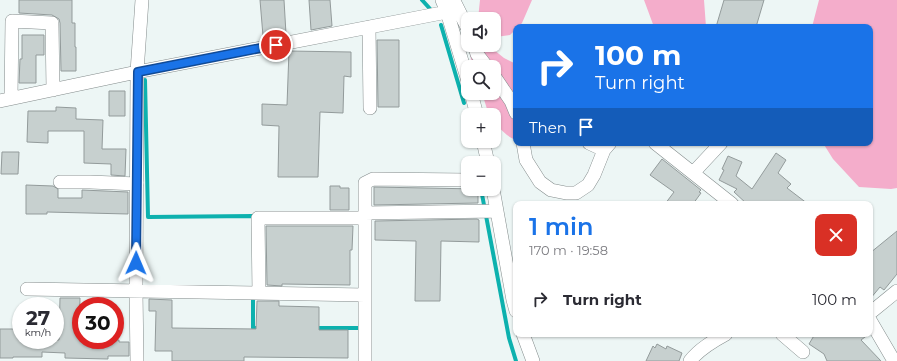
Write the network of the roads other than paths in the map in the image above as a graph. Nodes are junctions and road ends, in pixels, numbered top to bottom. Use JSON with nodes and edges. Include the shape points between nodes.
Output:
{"nodes":[{"id":1,"x":142,"y":0,"type":"edge"},
{"id":2,"x":442,"y":0,"type":"edge"},
{"id":3,"x":451,"y":4,"type":"edge"},
{"id":4,"x":461,"y":19,"type":"edge"},
{"id":5,"x":368,"y":27,"type":"junction"},
{"id":6,"x":463,"y":60,"type":"edge"},
{"id":7,"x":138,"y":72,"type":"junction"},
{"id":8,"x":501,"y":86,"type":"edge"},
{"id":9,"x":53,"y":90,"type":"junction"},
{"id":10,"x":6,"y":100,"type":"edge"},
{"id":11,"x":513,"y":106,"type":"edge"},
{"id":12,"x":370,"y":108,"type":"dead end"},
{"id":13,"x":524,"y":146,"type":"edge"},
{"id":14,"x":659,"y":146,"type":"edge"},
{"id":15,"x":718,"y":146,"type":"edge"},
{"id":16,"x":607,"y":147,"type":"edge"},
{"id":17,"x":693,"y":173,"type":"junction"},
{"id":18,"x":461,"y":180,"type":"edge"},
{"id":19,"x":60,"y":182,"type":"dead end"},
{"id":20,"x":137,"y":184,"type":"junction"},
{"id":21,"x":494,"y":196,"type":"edge"},
{"id":22,"x":728,"y":201,"type":"edge"},
{"id":23,"x":497,"y":211,"type":"junction"},
{"id":24,"x":365,"y":216,"type":"junction"},
{"id":25,"x":27,"y":289,"type":"dead end"},
{"id":26,"x":897,"y":291,"type":"edge"},
{"id":27,"x":136,"y":292,"type":"junction"},
{"id":28,"x":259,"y":293,"type":"junction"},
{"id":29,"x":365,"y":295,"type":"junction"},
{"id":30,"x":513,"y":300,"type":"edge"},
{"id":31,"x":873,"y":311,"type":"edge"},
{"id":32,"x":873,"y":325,"type":"edge"},
{"id":33,"x":524,"y":337,"type":"edge"},
{"id":34,"x":721,"y":337,"type":"edge"},
{"id":35,"x":786,"y":337,"type":"edge"},
{"id":36,"x":803,"y":352,"type":"dead end"},
{"id":37,"x":137,"y":361,"type":"edge"},
{"id":38,"x":364,"y":361,"type":"edge"},
{"id":39,"x":533,"y":361,"type":"edge"},
{"id":40,"x":690,"y":361,"type":"edge"},
{"id":41,"x":894,"y":361,"type":"edge"}],
"edges":[{"from":1,"to":7,"type":"street"},
{"from":2,"to":3,"type":"street"},
{"from":3,"to":4,"type":"street"},
{"from":3,"to":5,"type":"street"},
{"from":3,"to":6,"type":"street"},
{"from":5,"to":7,"type":"street"},
{"from":5,"to":12,"type":"street"},
{"from":7,"to":9,"type":"street"},
{"from":7,"to":20,"type":"street"},
{"from":8,"to":11,"type":"street"},
{"from":9,"to":10,"type":"street"},
{"from":9,"to":10,"type":"street","via":[[52,23],[12,21]]},
{"from":13,"to":16,"type":"street","via":[[526,160],[540,182],[551,190],[566,193],[576,193],[588,185]]},
{"from":14,"to":17,"type":"street"},
{"from":15,"to":17,"type":"street"},
{"from":17,"to":22,"type":"street"},
{"from":18,"to":24,"type":"street","via":[[373,179],[365,183]]},
{"from":19,"to":20,"type":"street"},
{"from":20,"to":27,"type":"street"},
{"from":21,"to":23,"type":"street"},
{"from":23,"to":24,"type":"street"},
{"from":23,"to":30,"type":"street"},
{"from":24,"to":28,"type":"street","via":[[258,218]]},
{"from":24,"to":29,"type":"street"},
{"from":25,"to":27,"type":"street"},
{"from":26,"to":31,"type":"street"},
{"from":27,"to":28,"type":"street"},
{"from":27,"to":37,"type":"street"},
{"from":28,"to":29,"type":"street"},
{"from":29,"to":38,"type":"street"},
{"from":32,"to":41,"type":"street"},
{"from":33,"to":39,"type":"street"},
{"from":34,"to":40,"type":"street"},
{"from":35,"to":36,"type":"street"}]}
